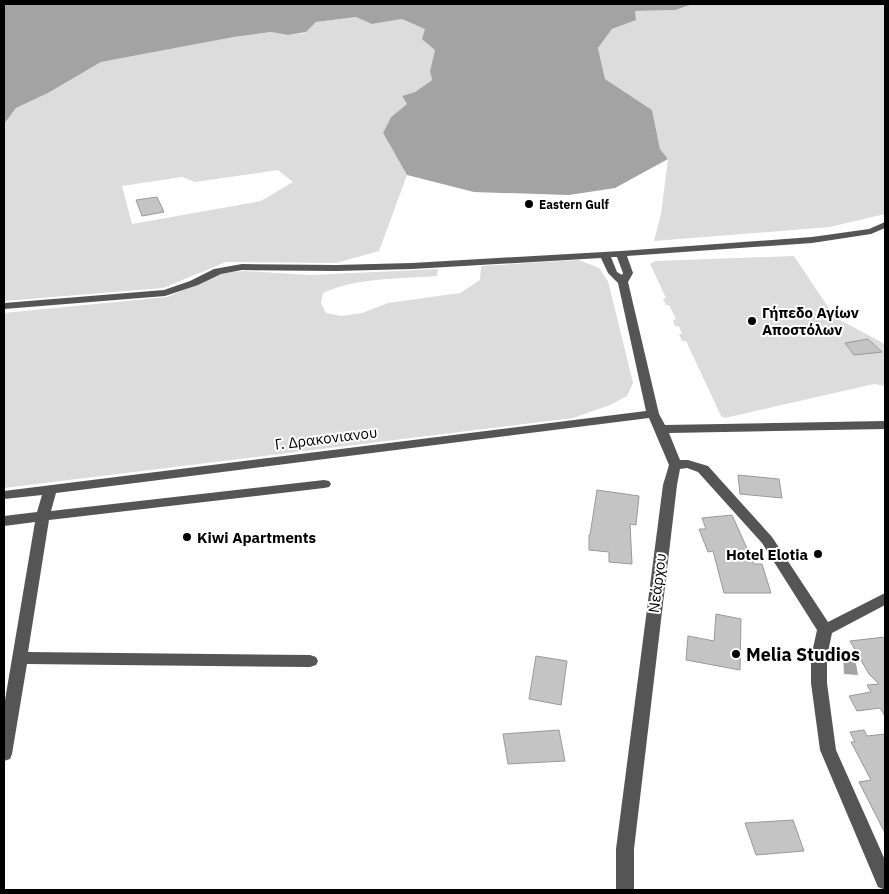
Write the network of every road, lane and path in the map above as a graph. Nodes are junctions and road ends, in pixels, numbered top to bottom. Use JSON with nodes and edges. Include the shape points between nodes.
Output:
{"nodes":[{"id":1,"x":885,"y":225,"type":"edge"},
{"id":2,"x":871,"y":231,"type":"junction"},
{"id":3,"x":885,"y":233,"type":"edge"},
{"id":4,"x":623,"y":259,"type":"junction"},
{"id":5,"x":606,"y":260,"type":"junction"},
{"id":6,"x":623,"y":282,"type":"junction"},
{"id":7,"x":4,"y":306,"type":"edge"},
{"id":8,"x":653,"y":414,"type":"junction"},
{"id":9,"x":885,"y":425,"type":"edge"},
{"id":10,"x":661,"y":429,"type":"junction"},
{"id":11,"x":674,"y":465,"type":"junction"},
{"id":12,"x":324,"y":484,"type":"dead end"},
{"id":13,"x":50,"y":489,"type":"junction"},
{"id":14,"x":4,"y":495,"type":"edge"},
{"id":15,"x":43,"y":516,"type":"junction"},
{"id":16,"x":4,"y":522,"type":"edge"},
{"id":17,"x":885,"y":598,"type":"edge"},
{"id":18,"x":825,"y":630,"type":"junction"},
{"id":19,"x":20,"y":658,"type":"junction"},
{"id":20,"x":310,"y":661,"type":"dead end"},
{"id":21,"x":4,"y":754,"type":"edge"},
{"id":22,"x":885,"y":882,"type":"edge"},
{"id":23,"x":625,"y":890,"type":"edge"}],
"edges":[{"from":1,"to":2,"type":"street"},
{"from":2,"to":3,"type":"street"},
{"from":2,"to":4,"type":"street","via":[[812,240],[641,253]]},
{"from":4,"to":5,"type":"street"},
{"from":4,"to":6,"type":"street","via":[[628,273]]},
{"from":5,"to":6,"type":"street"},
{"from":5,"to":7,"type":"street","via":[[586,256],[412,266],[242,267],[218,271],[165,293]]},
{"from":6,"to":8,"type":"street"},
{"from":8,"to":10,"type":"street"},
{"from":8,"to":13,"type":"street","name":"Γ. Δρακονιανου"},
{"from":9,"to":10,"type":"street"},
{"from":10,"to":11,"type":"street"},
{"from":11,"to":18,"type":"street","via":[[697,465],[710,476],[766,540]]},
{"from":11,"to":23,"type":"street","name":"Νεάρχου","via":[[625,849]]},
{"from":12,"to":15,"type":"street"},
{"from":13,"to":14,"type":"street","name":"Γ. Δρακονιανου"},
{"from":13,"to":15,"type":"street"},
{"from":15,"to":16,"type":"street"},
{"from":15,"to":19,"type":"street"},
{"from":17,"to":18,"type":"street"},
{"from":18,"to":22,"type":"street","via":[[819,657],[819,683],[828,750]]},
{"from":19,"to":20,"type":"street"},
{"from":19,"to":21,"type":"street"}]}
